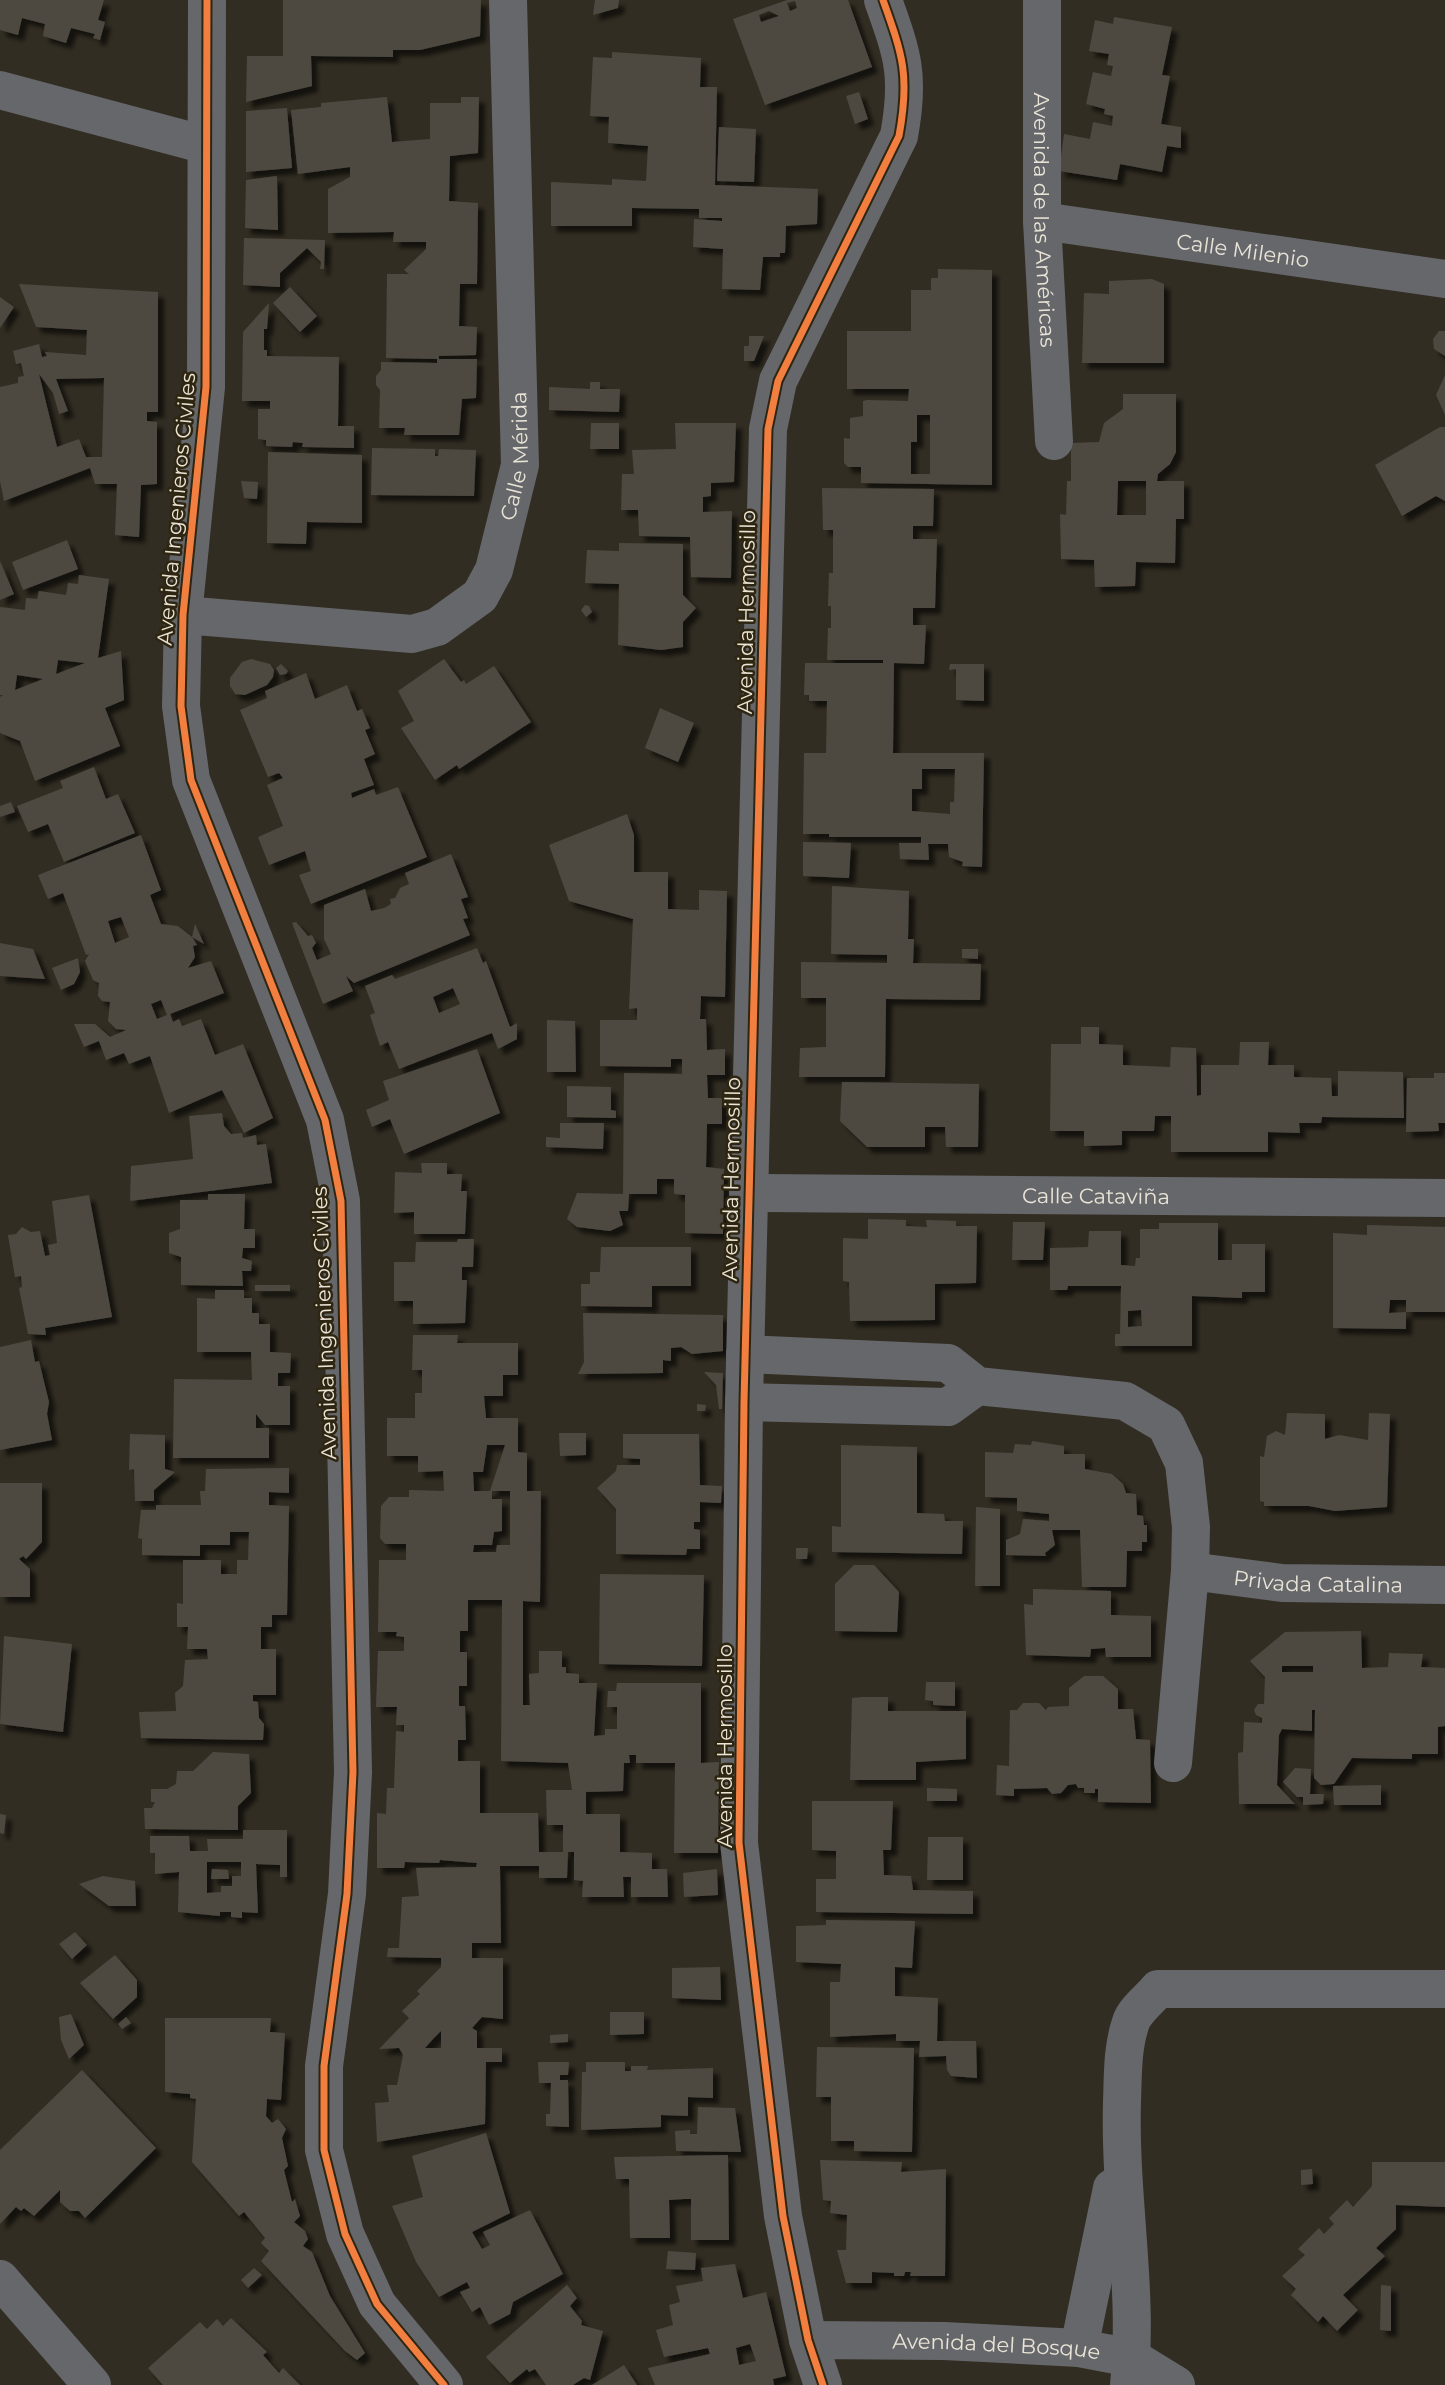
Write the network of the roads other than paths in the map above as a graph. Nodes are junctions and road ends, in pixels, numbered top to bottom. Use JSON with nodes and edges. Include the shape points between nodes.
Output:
{"nodes":[{"id":1,"x":207,"y":0,"type":"edge"},
{"id":2,"x":508,"y":0,"type":"edge"},
{"id":3,"x":883,"y":0,"type":"edge"},
{"id":4,"x":1042,"y":0,"type":"edge"},
{"id":5,"x":0,"y":90,"type":"edge"},
{"id":6,"x":206,"y":145,"type":"junction"},
{"id":7,"x":1042,"y":221,"type":"junction"},
{"id":8,"x":1445,"y":279,"type":"edge"},
{"id":9,"x":1054,"y":441,"type":"dead end"},
{"id":10,"x":183,"y":615,"type":"junction"},
{"id":11,"x":748,"y":1193,"type":"junction"},
{"id":12,"x":1445,"y":1198,"type":"edge"},
{"id":13,"x":745,"y":1354,"type":"junction"},
{"id":14,"x":977,"y":1386,"type":"junction"},
{"id":15,"x":744,"y":1402,"type":"junction"},
{"id":16,"x":1190,"y":1572,"type":"junction"},
{"id":17,"x":1445,"y":1585,"type":"edge"},
{"id":18,"x":1173,"y":1763,"type":"dead end"},
{"id":19,"x":1445,"y":1989,"type":"edge"},
{"id":20,"x":1121,"y":2152,"type":"junction"},
{"id":21,"x":0,"y":2279,"type":"edge"},
{"id":22,"x":807,"y":2340,"type":"junction"},
{"id":23,"x":1079,"y":2348,"type":"junction"},
{"id":24,"x":1131,"y":2371,"type":"edge"},
{"id":25,"x":92,"y":2385,"type":"edge"},
{"id":26,"x":444,"y":2385,"type":"edge"},
{"id":27,"x":823,"y":2385,"type":"edge"},
{"id":28,"x":1176,"y":2385,"type":"edge"}],
"edges":[{"from":1,"to":6,"type":"street","name":"Avenida Ingenieros Civiles"},
{"from":2,"to":10,"type":"street","name":"Calle Mérida","via":[[520,465],[495,570],[470,604],[437,627],[412,634]]},
{"from":3,"to":11,"type":"street","name":"Avenida Hermosillo","via":[[901,51],[905,83],[899,136],[778,381],[768,429]]},
{"from":4,"to":7,"type":"street","name":"Avenida de las Américas"},
{"from":5,"to":6,"type":"street"},
{"from":6,"to":10,"type":"street","name":"Avenida Ingenieros Civiles","via":[[206,387]]},
{"from":7,"to":8,"type":"street","name":"Calle Milenio"},
{"from":7,"to":9,"type":"street","name":"Avenida de las Américas"},
{"from":10,"to":26,"type":"street","name":"Avenida Ingenieros Civiles","via":[[181,706],[191,780],[325,1121],[341,1201],[353,1772],[347,1894],[324,2066],[324,2150],[345,2234],[377,2304]]},
{"from":11,"to":12,"type":"street","name":"Calle Cataviña"},
{"from":11,"to":13,"type":"street","name":"Avenida Hermosillo"},
{"from":13,"to":14,"type":"street","via":[[948,1363]]},
{"from":13,"to":15,"type":"street","name":"Avenida Hermosillo"},
{"from":14,"to":15,"type":"street","via":[[948,1407]]},
{"from":14,"to":16,"type":"street","via":[[1125,1402],[1166,1425],[1184,1463],[1192,1527]]},
{"from":15,"to":22,"type":"street","name":"Avenida Hermosillo","via":[[740,1843],[783,2216]]},
{"from":16,"to":17,"type":"street","name":"Privada Catalina","via":[[1282,1583]]},
{"from":16,"to":18,"type":"street"},
{"from":19,"to":20,"type":"street","via":[[1158,1989],[1132,2019],[1123,2057]]},
{"from":20,"to":23,"type":"street"},
{"from":20,"to":24,"type":"street","via":[[1131,2264]]},
{"from":21,"to":25,"type":"street"},
{"from":22,"to":23,"type":"street","name":"Avenida del Bosque"},
{"from":22,"to":27,"type":"street","name":"Avenida Hermosillo"},
{"from":23,"to":24,"type":"street","name":"Avenida del Bosque"},
{"from":24,"to":28,"type":"street","name":"Avenida del Bosque"}]}
